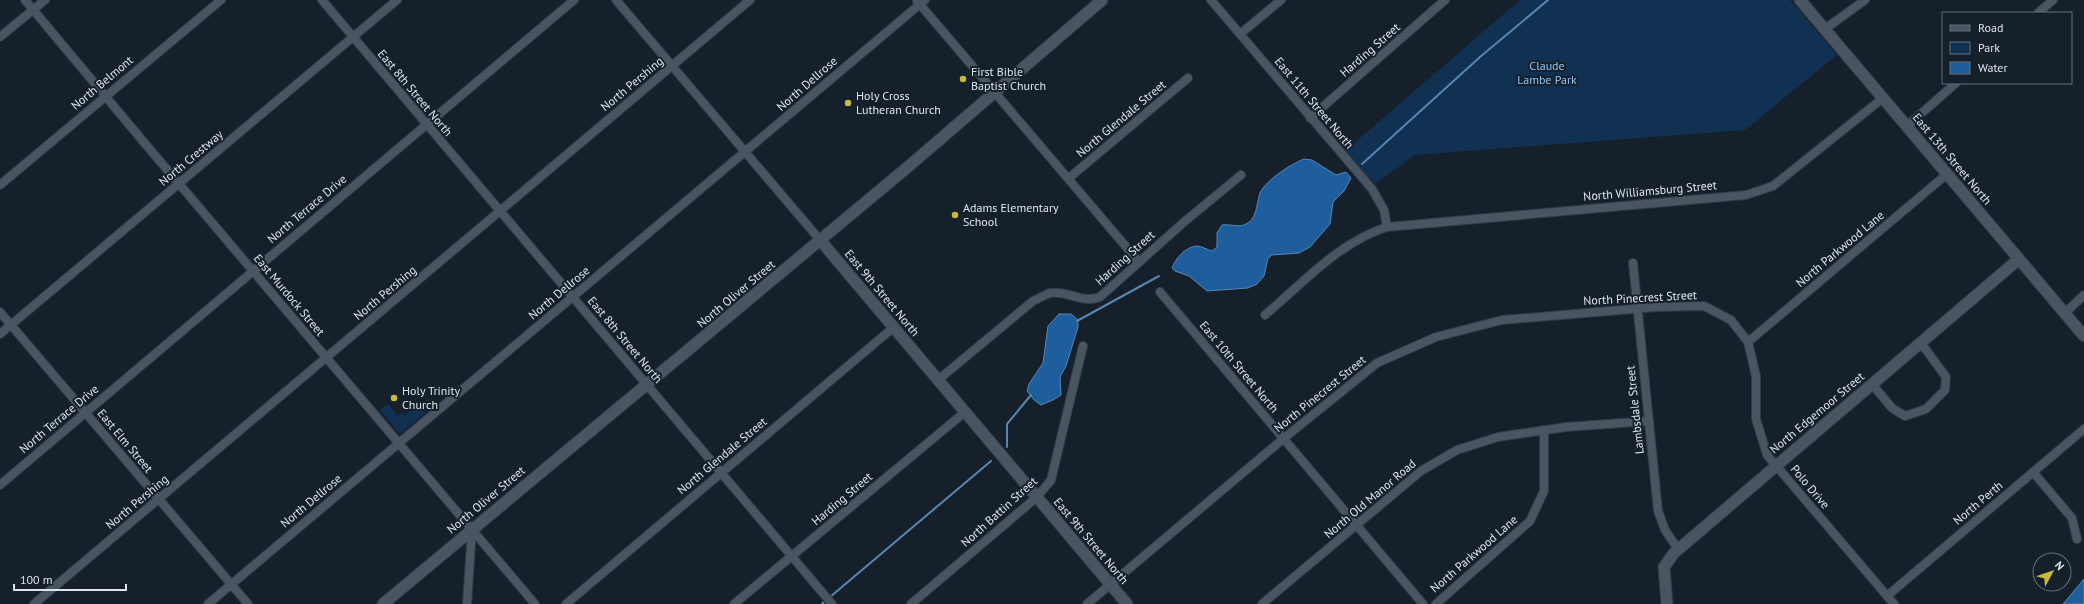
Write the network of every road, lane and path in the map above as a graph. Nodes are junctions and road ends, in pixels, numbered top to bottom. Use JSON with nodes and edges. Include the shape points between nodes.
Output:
{"nodes":[{"id":1,"x":25,"y":0,"type":"edge"},
{"id":2,"x":45,"y":0,"type":"edge"},
{"id":3,"x":221,"y":0,"type":"edge"},
{"id":4,"x":322,"y":0,"type":"edge"},
{"id":5,"x":397,"y":0,"type":"edge"},
{"id":6,"x":574,"y":0,"type":"edge"},
{"id":7,"x":616,"y":0,"type":"edge"},
{"id":8,"x":750,"y":0,"type":"edge"},
{"id":9,"x":1102,"y":0,"type":"edge"},
{"id":10,"x":1210,"y":0,"type":"edge"},
{"id":11,"x":1281,"y":0,"type":"edge"},
{"id":12,"x":1445,"y":0,"type":"edge"},
{"id":13,"x":1800,"y":0,"type":"edge"},
{"id":14,"x":1865,"y":0,"type":"edge"},
{"id":15,"x":2053,"y":0,"type":"edge"},
{"id":16,"x":921,"y":1,"type":"edge"},
{"id":17,"x":33,"y":10,"type":"junction"},
{"id":18,"x":2039,"y":12,"type":"edge"},
{"id":19,"x":1825,"y":29,"type":"junction"},
{"id":20,"x":1240,"y":34,"type":"junction"},
{"id":21,"x":0,"y":37,"type":"edge"},
{"id":22,"x":353,"y":37,"type":"junction"},
{"id":23,"x":672,"y":66,"type":"junction"},
{"id":24,"x":1188,"y":78,"type":"dead end"},
{"id":25,"x":1955,"y":84,"type":"edge"},
{"id":26,"x":995,"y":92,"type":"junction"},
{"id":27,"x":105,"y":96,"type":"junction"},
{"id":28,"x":1883,"y":98,"type":"junction"},
{"id":29,"x":1310,"y":118,"type":"junction"},
{"id":30,"x":427,"y":125,"type":"junction"},
{"id":31,"x":1907,"y":126,"type":"junction"},
{"id":32,"x":746,"y":152,"type":"junction"},
{"id":33,"x":1947,"y":174,"type":"junction"},
{"id":34,"x":1241,"y":175,"type":"dead end"},
{"id":35,"x":1069,"y":178,"type":"junction"},
{"id":36,"x":178,"y":184,"type":"junction"},
{"id":37,"x":0,"y":185,"type":"edge"},
{"id":38,"x":500,"y":212,"type":"junction"},
{"id":39,"x":1387,"y":227,"type":"junction"},
{"id":40,"x":820,"y":240,"type":"junction"},
{"id":41,"x":2019,"y":259,"type":"junction"},
{"id":42,"x":1139,"y":262,"type":"junction"},
{"id":43,"x":1633,"y":263,"type":"dead end"},
{"id":44,"x":252,"y":270,"type":"junction"},
{"id":45,"x":1160,"y":292,"type":"dead end"},
{"id":46,"x":2084,"y":296,"type":"edge"},
{"id":47,"x":572,"y":297,"type":"junction"},
{"id":48,"x":1637,"y":308,"type":"junction"},
{"id":49,"x":0,"y":312,"type":"edge"},
{"id":50,"x":2065,"y":313,"type":"junction"},
{"id":51,"x":1265,"y":315,"type":"dead end"},
{"id":52,"x":11,"y":325,"type":"junction"},
{"id":53,"x":894,"y":327,"type":"junction"},
{"id":54,"x":0,"y":334,"type":"edge"},
{"id":55,"x":2084,"y":336,"type":"edge"},
{"id":56,"x":1748,"y":342,"type":"junction"},
{"id":57,"x":1921,"y":342,"type":"junction"},
{"id":58,"x":1083,"y":346,"type":"dead end"},
{"id":59,"x":326,"y":358,"type":"junction"},
{"id":60,"x":938,"y":380,"type":"junction"},
{"id":61,"x":1872,"y":384,"type":"junction"},
{"id":62,"x":646,"y":385,"type":"junction"},
{"id":63,"x":85,"y":412,"type":"junction"},
{"id":64,"x":965,"y":412,"type":"junction"},
{"id":65,"x":1648,"y":421,"type":"junction"},
{"id":66,"x":2084,"y":429,"type":"edge"},
{"id":67,"x":1544,"y":430,"type":"junction"},
{"id":68,"x":1283,"y":439,"type":"junction"},
{"id":69,"x":399,"y":443,"type":"junction"},
{"id":70,"x":1776,"y":465,"type":"junction"},
{"id":71,"x":2033,"y":472,"type":"junction"},
{"id":72,"x":721,"y":473,"type":"junction"},
{"id":73,"x":0,"y":485,"type":"edge"},
{"id":74,"x":1037,"y":497,"type":"junction"},
{"id":75,"x":159,"y":499,"type":"junction"},
{"id":76,"x":1356,"y":525,"type":"junction"},
{"id":77,"x":472,"y":529,"type":"junction"},
{"id":78,"x":2077,"y":539,"type":"dead end"},
{"id":79,"x":1678,"y":549,"type":"junction"},
{"id":80,"x":792,"y":557,"type":"junction"},
{"id":81,"x":231,"y":585,"type":"junction"},
{"id":82,"x":1110,"y":585,"type":"junction"},
{"id":83,"x":1887,"y":596,"type":"junction"},
{"id":84,"x":34,"y":604,"type":"edge"},
{"id":85,"x":208,"y":604,"type":"edge"},
{"id":86,"x":248,"y":604,"type":"edge"},
{"id":87,"x":384,"y":604,"type":"edge"},
{"id":88,"x":466,"y":604,"type":"edge"},
{"id":89,"x":535,"y":604,"type":"edge"},
{"id":90,"x":566,"y":604,"type":"edge"},
{"id":91,"x":734,"y":604,"type":"edge"},
{"id":92,"x":832,"y":604,"type":"edge"},
{"id":93,"x":911,"y":604,"type":"edge"},
{"id":94,"x":1087,"y":604,"type":"edge"},
{"id":95,"x":1127,"y":604,"type":"edge"},
{"id":96,"x":1262,"y":604,"type":"edge"},
{"id":97,"x":1423,"y":604,"type":"edge"},
{"id":98,"x":1436,"y":604,"type":"edge"},
{"id":99,"x":1667,"y":604,"type":"edge"},
{"id":100,"x":1894,"y":604,"type":"edge"}],
"edges":[{"from":1,"to":17,"type":"street","name":"East Murdock Street"},
{"from":2,"to":17,"type":"street"},
{"from":3,"to":27,"type":"street","name":"North Belmont"},
{"from":4,"to":22,"type":"street","name":"East 8th Street North"},
{"from":5,"to":22,"type":"street","name":"North Crestway"},
{"from":6,"to":30,"type":"street","name":"North Terrace Drive"},
{"from":7,"to":23,"type":"street","name":"East 9th Street North"},
{"from":8,"to":23,"type":"street","name":"North Pershing"},
{"from":9,"to":26,"type":"main road","name":"North Oliver Street"},
{"from":10,"to":20,"type":"street","name":"East 11th Street North"},
{"from":11,"to":20,"type":"street"},
{"from":12,"to":29,"type":"street","name":"Harding Street"},
{"from":13,"to":19,"type":"main road","name":"East 13th Street North"},
{"from":14,"to":19,"type":"street"},
{"from":15,"to":18,"type":"street"},
{"from":16,"to":26,"type":"street"},
{"from":16,"to":32,"type":"street","name":"North Dellrose"},
{"from":17,"to":21,"type":"street"},
{"from":17,"to":27,"type":"street","name":"East Murdock Street"},
{"from":19,"to":28,"type":"main road","name":"East 13th Street North"},
{"from":20,"to":29,"type":"street","name":"East 11th Street North"},
{"from":22,"to":30,"type":"street","name":"East 8th Street North"},
{"from":22,"to":36,"type":"street","name":"North Crestway"},
{"from":23,"to":32,"type":"street","name":"East 9th Street North"},
{"from":23,"to":38,"type":"street","name":"North Pershing"},
{"from":24,"to":35,"type":"street","name":"North Glendale Street"},
{"from":25,"to":31,"type":"street"},
{"from":26,"to":35,"type":"street"},
{"from":26,"to":40,"type":"main road","name":"North Oliver Street"},
{"from":27,"to":36,"type":"street","name":"East Murdock Street"},
{"from":27,"to":37,"type":"street","name":"North Belmont"},
{"from":28,"to":31,"type":"main road","name":"East 13th Street North"},
{"from":28,"to":39,"type":"street","name":"North Williamsburg Street","via":[[1773,186],[1746,194]]},
{"from":29,"to":39,"type":"street","name":"East 11th Street North","via":[[1380,200]]},
{"from":30,"to":38,"type":"street","name":"East 8th Street North"},
{"from":30,"to":44,"type":"street","name":"North Terrace Drive"},
{"from":31,"to":33,"type":"main road","name":"East 13th Street North"},
{"from":32,"to":40,"type":"street","name":"East 9th Street North"},
{"from":32,"to":47,"type":"street","name":"North Dellrose"},
{"from":33,"to":41,"type":"main road","name":"East 13th Street North"},
{"from":33,"to":56,"type":"street","name":"North Parkwood Lane"},
{"from":34,"to":42,"type":"street","name":"Harding Street"},
{"from":35,"to":42,"type":"street"},
{"from":36,"to":44,"type":"street","name":"East Murdock Street"},
{"from":36,"to":52,"type":"street","name":"North Crestway"},
{"from":38,"to":47,"type":"street","name":"East 8th Street North"},
{"from":38,"to":59,"type":"street","name":"North Pershing"},
{"from":39,"to":51,"type":"street","name":"North Williamsburg Street","via":[[1348,245]]},
{"from":40,"to":53,"type":"main road","name":"East 9th Street North"},
{"from":40,"to":62,"type":"main road","name":"North Oliver Street"},
{"from":41,"to":50,"type":"main road","name":"East 13th Street North"},
{"from":41,"to":57,"type":"main road","name":"North Edgemoor Street"},
{"from":42,"to":60,"type":"street","name":"Harding Street","via":[[1100,297],[1092,300],[1050,293],[1033,301]]},
{"from":43,"to":48,"type":"street","name":"Lambsdale Street"},
{"from":44,"to":59,"type":"street","name":"East Murdock Street"},
{"from":44,"to":63,"type":"street","name":"North Terrace Drive"},
{"from":45,"to":68,"type":"street","name":"East 10th Street North"},
{"from":46,"to":50,"type":"street"},
{"from":47,"to":62,"type":"street","name":"East 8th Street North"},
{"from":47,"to":69,"type":"street","name":"North Dellrose"},
{"from":48,"to":56,"type":"street","name":"North Pinecrest Street","via":[[1704,306],[1731,320]]},
{"from":48,"to":65,"type":"street","name":"Lambsdale Street"},
{"from":48,"to":68,"type":"street","name":"North Pinecrest Street","via":[[1502,320],[1436,337],[1377,363]]},
{"from":49,"to":52,"type":"street","name":"East Elm Street"},
{"from":50,"to":55,"type":"main road","name":"East 13th Street North"},
{"from":52,"to":54,"type":"street","name":"North Crestway"},
{"from":52,"to":63,"type":"street","name":"East Elm Street"},
{"from":53,"to":60,"type":"main road","name":"East 9th Street North"},
{"from":53,"to":72,"type":"street","name":"North Glendale Street"},
{"from":56,"to":70,"type":"street","name":"Polo Drive","via":[[1756,376],[1756,419],[1767,455]]},
{"from":57,"to":61,"type":"main road","name":"North Edgemoor Street"},
{"from":57,"to":61,"type":"street","via":[[1946,377],[1945,390],[1926,409],[1906,416],[1892,408]]},
{"from":58,"to":74,"type":"street","name":"North Battin Street","via":[[1051,480]]},
{"from":59,"to":69,"type":"street","name":"East Murdock Street"},
{"from":59,"to":75,"type":"street","name":"North Pershing"},
{"from":60,"to":64,"type":"main road","name":"East 9th Street North"},
{"from":61,"to":70,"type":"main road","name":"North Edgemoor Street"},
{"from":62,"to":72,"type":"street","name":"East 8th Street North"},
{"from":62,"to":77,"type":"main road","name":"North Oliver Street"},
{"from":63,"to":73,"type":"street","name":"North Terrace Drive"},
{"from":63,"to":75,"type":"street","name":"East Elm Street"},
{"from":64,"to":74,"type":"main road","name":"East 9th Street North"},
{"from":64,"to":80,"type":"street","name":"Harding Street"},
{"from":65,"to":67,"type":"street","name":"North Old Manor Road"},
{"from":65,"to":79,"type":"street","name":"Lambsdale Street","via":[[1658,511],[1665,530]]},
{"from":66,"to":71,"type":"street","name":"North Perth"},
{"from":67,"to":76,"type":"street","name":"North Old Manor Road","via":[[1498,437],[1457,450],[1421,471]]},
{"from":67,"to":98,"type":"street","name":"North Parkwood Lane","via":[[1544,491],[1530,521]]},
{"from":68,"to":76,"type":"street","name":"East 10th Street North"},
{"from":68,"to":82,"type":"street","name":"North Pinecrest Street"},
{"from":69,"to":77,"type":"street","name":"East Murdock Street"},
{"from":69,"to":81,"type":"street","name":"North Dellrose"},
{"from":70,"to":79,"type":"main road","name":"North Edgemoor Street"},
{"from":70,"to":83,"type":"street","name":"Polo Drive"},
{"from":71,"to":78,"type":"street","via":[[2072,518]]},
{"from":71,"to":83,"type":"street","name":"North Perth"},
{"from":72,"to":80,"type":"street","name":"East 8th Street North"},
{"from":72,"to":90,"type":"street","name":"North Glendale Street"},
{"from":74,"to":82,"type":"main road","name":"East 9th Street North"},
{"from":74,"to":93,"type":"street","name":"North Battin Street"},
{"from":75,"to":81,"type":"street","name":"East Elm Street"},
{"from":75,"to":84,"type":"street","name":"North Pershing"},
{"from":76,"to":96,"type":"street","name":"North Old Manor Road"},
{"from":76,"to":97,"type":"street","name":"East 10th Street North"},
{"from":77,"to":87,"type":"main road","name":"North Oliver Street"},
{"from":77,"to":88,"type":"street"},
{"from":77,"to":89,"type":"street","name":"East Murdock Street"},
{"from":79,"to":99,"type":"main road","name":"North Edgemoor Street","via":[[1664,568]]},
{"from":80,"to":91,"type":"street","name":"Harding Street"},
{"from":80,"to":92,"type":"street","name":"East 8th Street North"},
{"from":81,"to":85,"type":"street","name":"North Dellrose"},
{"from":81,"to":86,"type":"street","name":"East Elm Street"},
{"from":82,"to":94,"type":"street","name":"North Pinecrest Street"},
{"from":82,"to":95,"type":"main road","name":"East 9th Street North"},
{"from":83,"to":100,"type":"street","name":"Polo Drive"}]}
